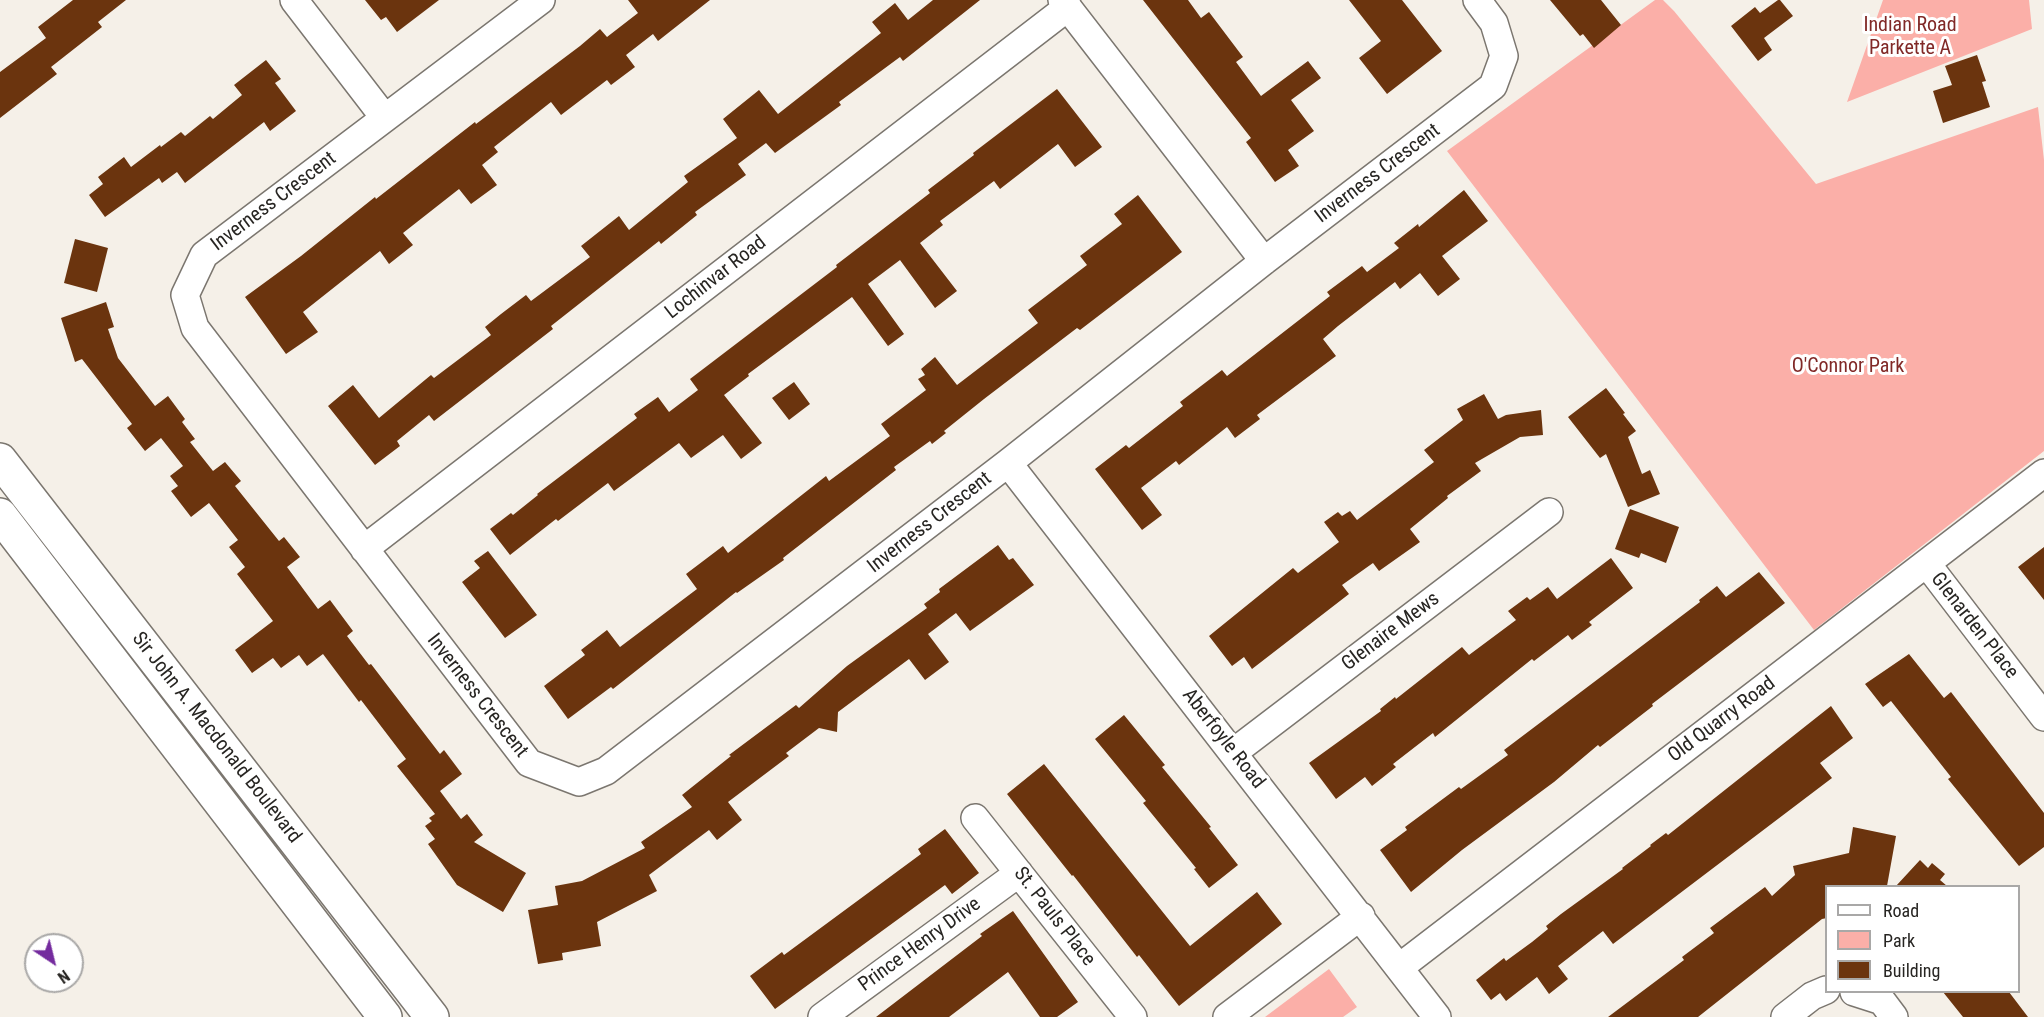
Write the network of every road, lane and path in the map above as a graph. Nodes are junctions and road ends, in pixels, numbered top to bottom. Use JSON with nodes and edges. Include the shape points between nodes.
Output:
{"nodes":[{"id":1,"x":294,"y":0,"type":"edge"},
{"id":2,"x":541,"y":0,"type":"edge"},
{"id":3,"x":1477,"y":0,"type":"edge"},
{"id":4,"x":1065,"y":4,"type":"edge"},
{"id":5,"x":384,"y":117,"type":"junction"},
{"id":6,"x":1264,"y":261,"type":"junction"},
{"id":7,"x":0,"y":460,"type":"edge"},
{"id":8,"x":1008,"y":463,"type":"junction"},
{"id":9,"x":2044,"y":473,"type":"edge"},
{"id":10,"x":1549,"y":512,"type":"dead end"},
{"id":11,"x":0,"y":515,"type":"edge"},
{"id":12,"x":364,"y":549,"type":"junction"},
{"id":13,"x":1927,"y":564,"type":"junction"},
{"id":14,"x":2044,"y":717,"type":"edge"},
{"id":15,"x":1234,"y":752,"type":"junction"},
{"id":16,"x":975,"y":818,"type":"dead end"},
{"id":17,"x":1019,"y":873,"type":"junction"},
{"id":18,"x":1361,"y":916,"type":"junction"},
{"id":19,"x":1400,"y":967,"type":"junction"},
{"id":20,"x":1825,"y":991,"type":"edge"},
{"id":21,"x":1857,"y":993,"type":"edge"},
{"id":22,"x":1127,"y":1015,"type":"edge"},
{"id":23,"x":385,"y":1017,"type":"edge"},
{"id":24,"x":432,"y":1017,"type":"edge"},
{"id":25,"x":822,"y":1017,"type":"edge"},
{"id":26,"x":1227,"y":1017,"type":"edge"},
{"id":27,"x":1437,"y":1017,"type":"edge"},
{"id":28,"x":1785,"y":1017,"type":"edge"},
{"id":29,"x":1894,"y":1017,"type":"edge"}],
"edges":[{"from":1,"to":5,"type":"street"},
{"from":2,"to":5,"type":"street","name":"Inverness Crescent"},
{"from":3,"to":6,"type":"street","name":"Inverness Crescent","via":[[1494,23],[1504,56],[1493,86]]},
{"from":4,"to":6,"type":"street"},
{"from":4,"to":12,"type":"street","name":"Lochinvar Road"},
{"from":5,"to":12,"type":"street","name":"Inverness Crescent","via":[[204,255],[185,295],[195,328]]},
{"from":6,"to":8,"type":"street","name":"Inverness Crescent"},
{"from":7,"to":24,"type":"main road","name":"Sir John A. Macdonald Boulevard"},
{"from":8,"to":12,"type":"street","name":"Inverness Crescent","via":[[606,771],[579,782],[529,763]]},
{"from":8,"to":15,"type":"street","name":"Aberfoyle Road"},
{"from":9,"to":13,"type":"street","name":"Old Quarry Road"},
{"from":10,"to":15,"type":"street","name":"Glenaire Mews"},
{"from":11,"to":23,"type":"main road","name":"Sir John A. Macdonald Boulevard"},
{"from":13,"to":14,"type":"street","name":"Glenarden Place"},
{"from":13,"to":19,"type":"street","name":"Old Quarry Road"},
{"from":15,"to":18,"type":"street","name":"Aberfoyle Road"},
{"from":16,"to":17,"type":"street","name":"St. Pauls Place"},
{"from":17,"to":22,"type":"street","name":"St. Pauls Place"},
{"from":17,"to":25,"type":"street","name":"Prince Henry Drive"},
{"from":18,"to":19,"type":"street","name":"Aberfoyle Road"},
{"from":18,"to":26,"type":"street"},
{"from":19,"to":27,"type":"street","name":"Aberfoyle Road"},
{"from":20,"to":28,"type":"street"},
{"from":21,"to":29,"type":"street","via":[[1882,1001]]}]}
